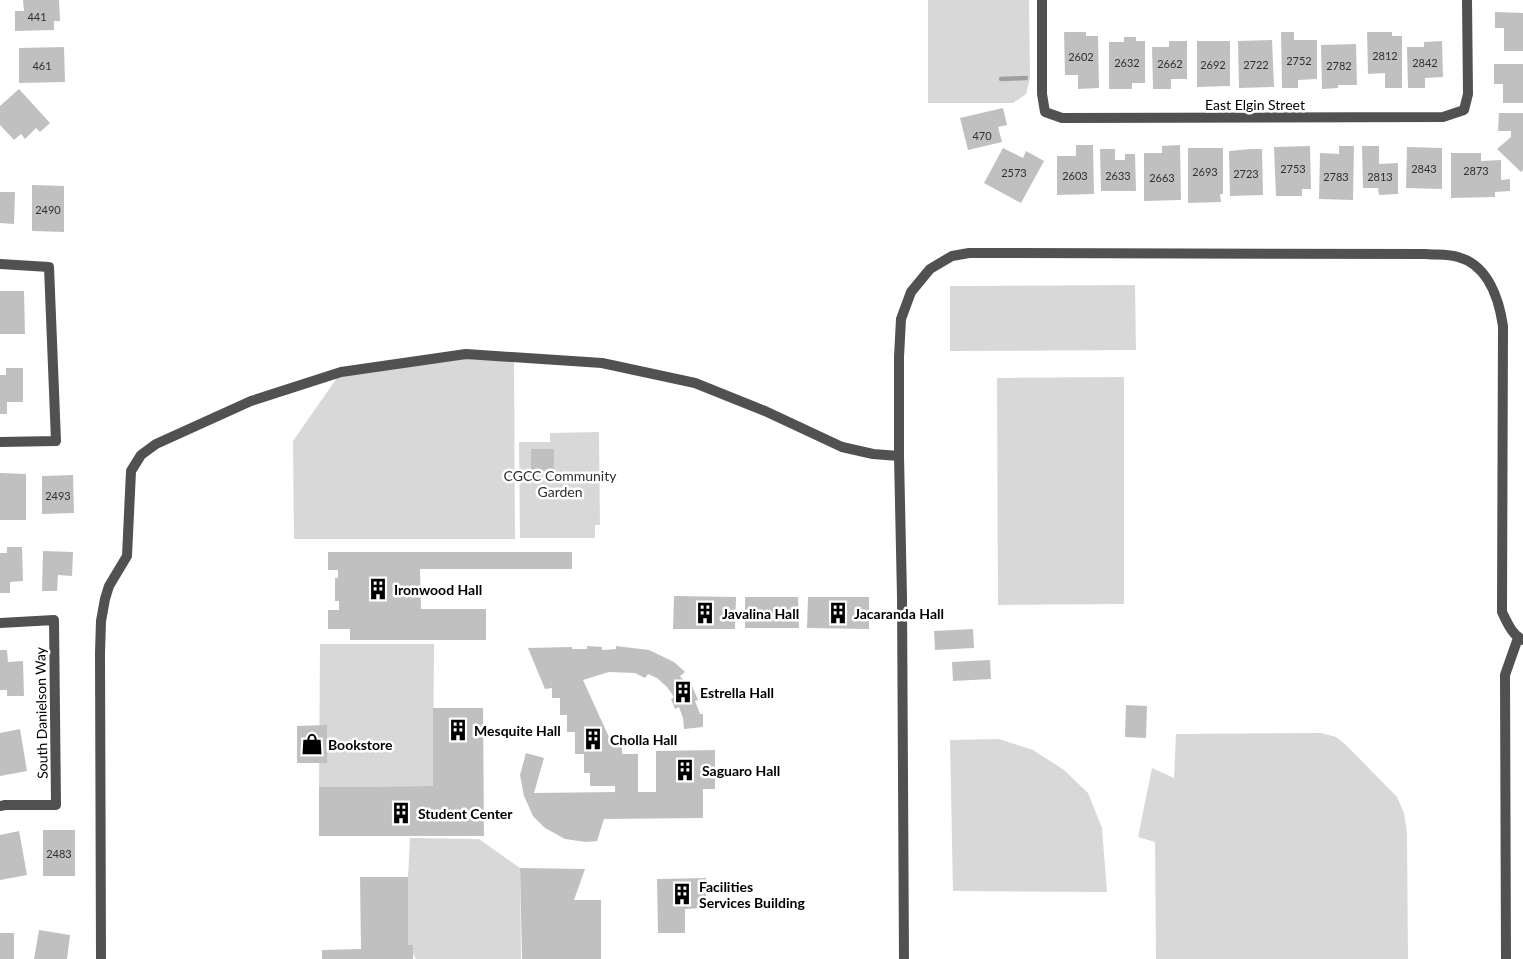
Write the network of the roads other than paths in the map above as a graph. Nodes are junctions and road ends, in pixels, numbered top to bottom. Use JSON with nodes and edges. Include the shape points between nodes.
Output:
{"nodes":[{"id":1,"x":1042,"y":0,"type":"edge"},
{"id":2,"x":1467,"y":0,"type":"edge"},
{"id":3,"x":0,"y":264,"type":"edge"},
{"id":4,"x":0,"y":442,"type":"edge"},
{"id":5,"x":899,"y":456,"type":"junction"},
{"id":6,"x":0,"y":623,"type":"edge"},
{"id":7,"x":1520,"y":639,"type":"edge"},
{"id":8,"x":0,"y":806,"type":"edge"},
{"id":9,"x":101,"y":959,"type":"edge"},
{"id":10,"x":904,"y":959,"type":"edge"},
{"id":11,"x":1506,"y":959,"type":"edge"}],
"edges":[{"from":1,"to":2,"type":"street","name":"East Elgin Street","via":[[1042,94],[1046,112],[1062,118],[1442,118],[1464,110],[1468,94]]},
{"from":3,"to":4,"type":"street","via":[[49,267],[56,441]]},
{"from":5,"to":7,"type":"street","via":[[901,319],[911,292],[930,268],[952,256],[969,253],[1199,253],[1426,254],[1458,257],[1477,267],[1488,280],[1501,310],[1502,612]]},
{"from":5,"to":9,"type":"street","via":[[842,447],[695,383],[623,366],[466,354],[333,374],[251,401],[156,444],[141,455],[131,471],[128,556],[109,586],[102,612]]},
{"from":5,"to":10,"type":"street"},
{"from":6,"to":8,"type":"street","name":"South Danielson Way","via":[[54,620],[56,805]]},
{"from":7,"to":11,"type":"street","via":[[1505,675]]}]}
